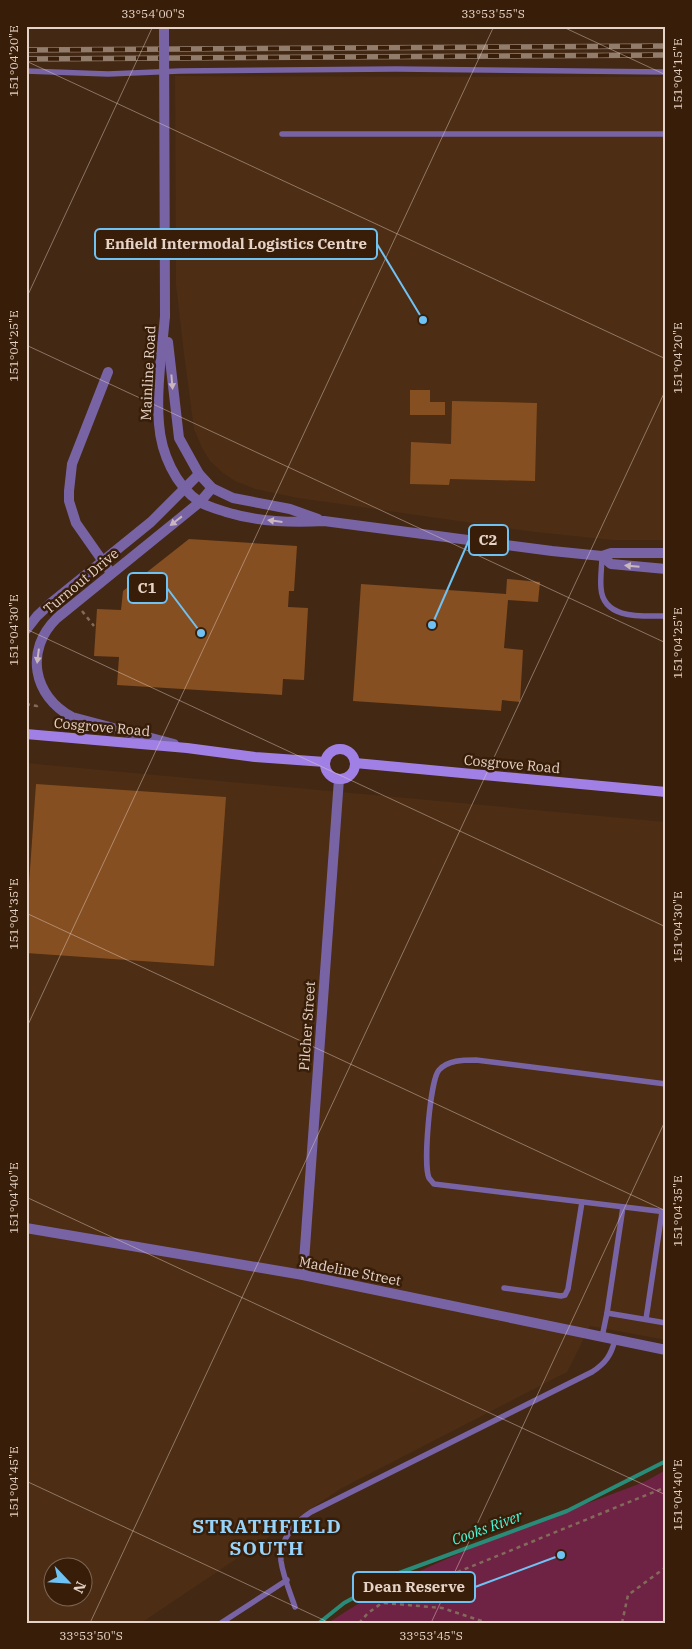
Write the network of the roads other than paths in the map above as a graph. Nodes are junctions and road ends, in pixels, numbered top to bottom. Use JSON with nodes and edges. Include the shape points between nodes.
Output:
{"nodes":[{"id":1,"x":164,"y":26,"type":"edge"},
{"id":2,"x":26,"y":71,"type":"edge"},
{"id":3,"x":666,"y":72,"type":"edge"},
{"id":4,"x":282,"y":134,"type":"dead end"},
{"id":5,"x":666,"y":134,"type":"edge"},
{"id":6,"x":165,"y":316,"type":"junction"},
{"id":7,"x":108,"y":372,"type":"dead end"},
{"id":8,"x":199,"y":474,"type":"junction"},
{"id":9,"x":186,"y":488,"type":"junction"},
{"id":10,"x":212,"y":488,"type":"junction"},
{"id":11,"x":200,"y":502,"type":"junction"},
{"id":12,"x":324,"y":521,"type":"junction"},
{"id":13,"x":666,"y":553,"type":"edge"},
{"id":14,"x":602,"y":556,"type":"junction"},
{"id":15,"x":102,"y":561,"type":"junction"},
{"id":16,"x":666,"y":569,"type":"edge"},
{"id":17,"x":111,"y":573,"type":"junction"},
{"id":18,"x":666,"y":616,"type":"edge"},
{"id":19,"x":26,"y":630,"type":"edge"},
{"id":20,"x":26,"y":734,"type":"edge"},
{"id":21,"x":187,"y":748,"type":"junction"},
{"id":22,"x":325,"y":762,"type":"junction"},
{"id":23,"x":355,"y":763,"type":"junction"},
{"id":24,"x":339,"y":779,"type":"junction"},
{"id":25,"x":666,"y":792,"type":"edge"},
{"id":26,"x":666,"y":1084,"type":"edge"},
{"id":27,"x":582,"y":1202,"type":"junction"},
{"id":28,"x":623,"y":1207,"type":"junction"},
{"id":29,"x":664,"y":1212,"type":"edge"},
{"id":30,"x":26,"y":1228,"type":"edge"},
{"id":31,"x":303,"y":1275,"type":"junction"},
{"id":32,"x":504,"y":1288,"type":"dead end"},
{"id":33,"x":607,"y":1313,"type":"junction"},
{"id":34,"x":646,"y":1320,"type":"junction"},
{"id":35,"x":666,"y":1323,"type":"edge"},
{"id":36,"x":602,"y":1337,"type":"junction"},
{"id":37,"x":615,"y":1340,"type":"junction"},
{"id":38,"x":666,"y":1350,"type":"edge"},
{"id":39,"x":287,"y":1580,"type":"junction"},
{"id":40,"x":295,"y":1606,"type":"dead end"},
{"id":41,"x":221,"y":1623,"type":"edge"}],
"edges":[{"from":1,"to":6,"type":"street","name":"Mainline Road","bridge":true},
{"from":2,"to":3,"type":"lane","via":[[108,74],[387,69]]},
{"from":4,"to":5,"type":"lane"},
{"from":6,"to":8,"type":"street","name":"Mainline Road","one_way":true,"via":[[178,438]]},
{"from":6,"to":9,"type":"street","name":"Mainline Road","via":[[159,424],[166,458]]},
{"from":7,"to":15,"type":"street","via":[[72,464],[68,491],[76,523]]},
{"from":8,"to":9,"type":"street","name":"Turnout Drive"},
{"from":8,"to":10,"type":"street","name":"Mainline Road"},
{"from":9,"to":11,"type":"street","name":"Mainline Road"},
{"from":9,"to":15,"type":"street","name":"Turnout Drive","via":[[151,522]]},
{"from":10,"to":11,"type":"street","name":"Turnout Drive"},
{"from":10,"to":12,"type":"street","name":"Mainline Road","via":[[233,498],[290,509]]},
{"from":12,"to":11,"type":"street","name":"Mainline Road","one_way":true,"via":[[288,523],[243,517]]},
{"from":11,"to":17,"type":"street","name":"Turnout Drive","one_way":true},
{"from":12,"to":14,"type":"street","name":"Mainline Road"},
{"from":13,"to":14,"type":"street","name":"Mainline Road"},
{"from":16,"to":14,"type":"street","name":"Mainline Road","one_way":true,"via":[[611,564]]},
{"from":14,"to":18,"type":"lane","via":[[600,588],[610,607],[627,614]]},
{"from":15,"to":17,"type":"street"},
{"from":15,"to":19,"type":"street","name":"Turnout Drive","via":[[50,604]]},
{"from":17,"to":21,"type":"street","name":"Turnout Drive","one_way":true,"via":[[57,618],[44,634],[38,658],[41,686],[53,704],[72,717]]},
{"from":20,"to":21,"type":"main road","name":"Cosgrove Road"},
{"from":21,"to":22,"type":"main road","name":"Cosgrove Road"},
{"from":22,"to":23,"type":"main road","via":[[338,750],[351,754]]},
{"from":22,"to":24,"type":"main road","via":[[330,776]]},
{"from":23,"to":24,"type":"main road","via":[[351,774]]},
{"from":23,"to":25,"type":"main road","name":"Cosgrove Road"},
{"from":24,"to":31,"type":"street","name":"Pilcher Street"},
{"from":26,"to":27,"type":"lane","via":[[476,1060],[449,1063],[438,1071],[433,1086],[426,1157],[429,1178],[434,1184]]},
{"from":27,"to":28,"type":"lane"},
{"from":27,"to":32,"type":"lane","via":[[565,1295]]},
{"from":28,"to":29,"type":"lane"},
{"from":28,"to":33,"type":"lane"},
{"from":29,"to":34,"type":"lane"},
{"from":30,"to":31,"type":"street","name":"Madeline Street"},
{"from":31,"to":36,"type":"street","name":"Madeline Street"},
{"from":33,"to":34,"type":"lane"},
{"from":33,"to":36,"type":"lane"},
{"from":34,"to":35,"type":"lane"},
{"from":36,"to":37,"type":"street","name":"Madeline Street"},
{"from":37,"to":38,"type":"street","name":"Madeline Street"},
{"from":37,"to":39,"type":"lane","via":[[612,1352],[592,1372],[299,1520],[290,1530],[283,1548],[281,1560]]},
{"from":39,"to":40,"type":"lane"},
{"from":39,"to":41,"type":"lane"}]}
